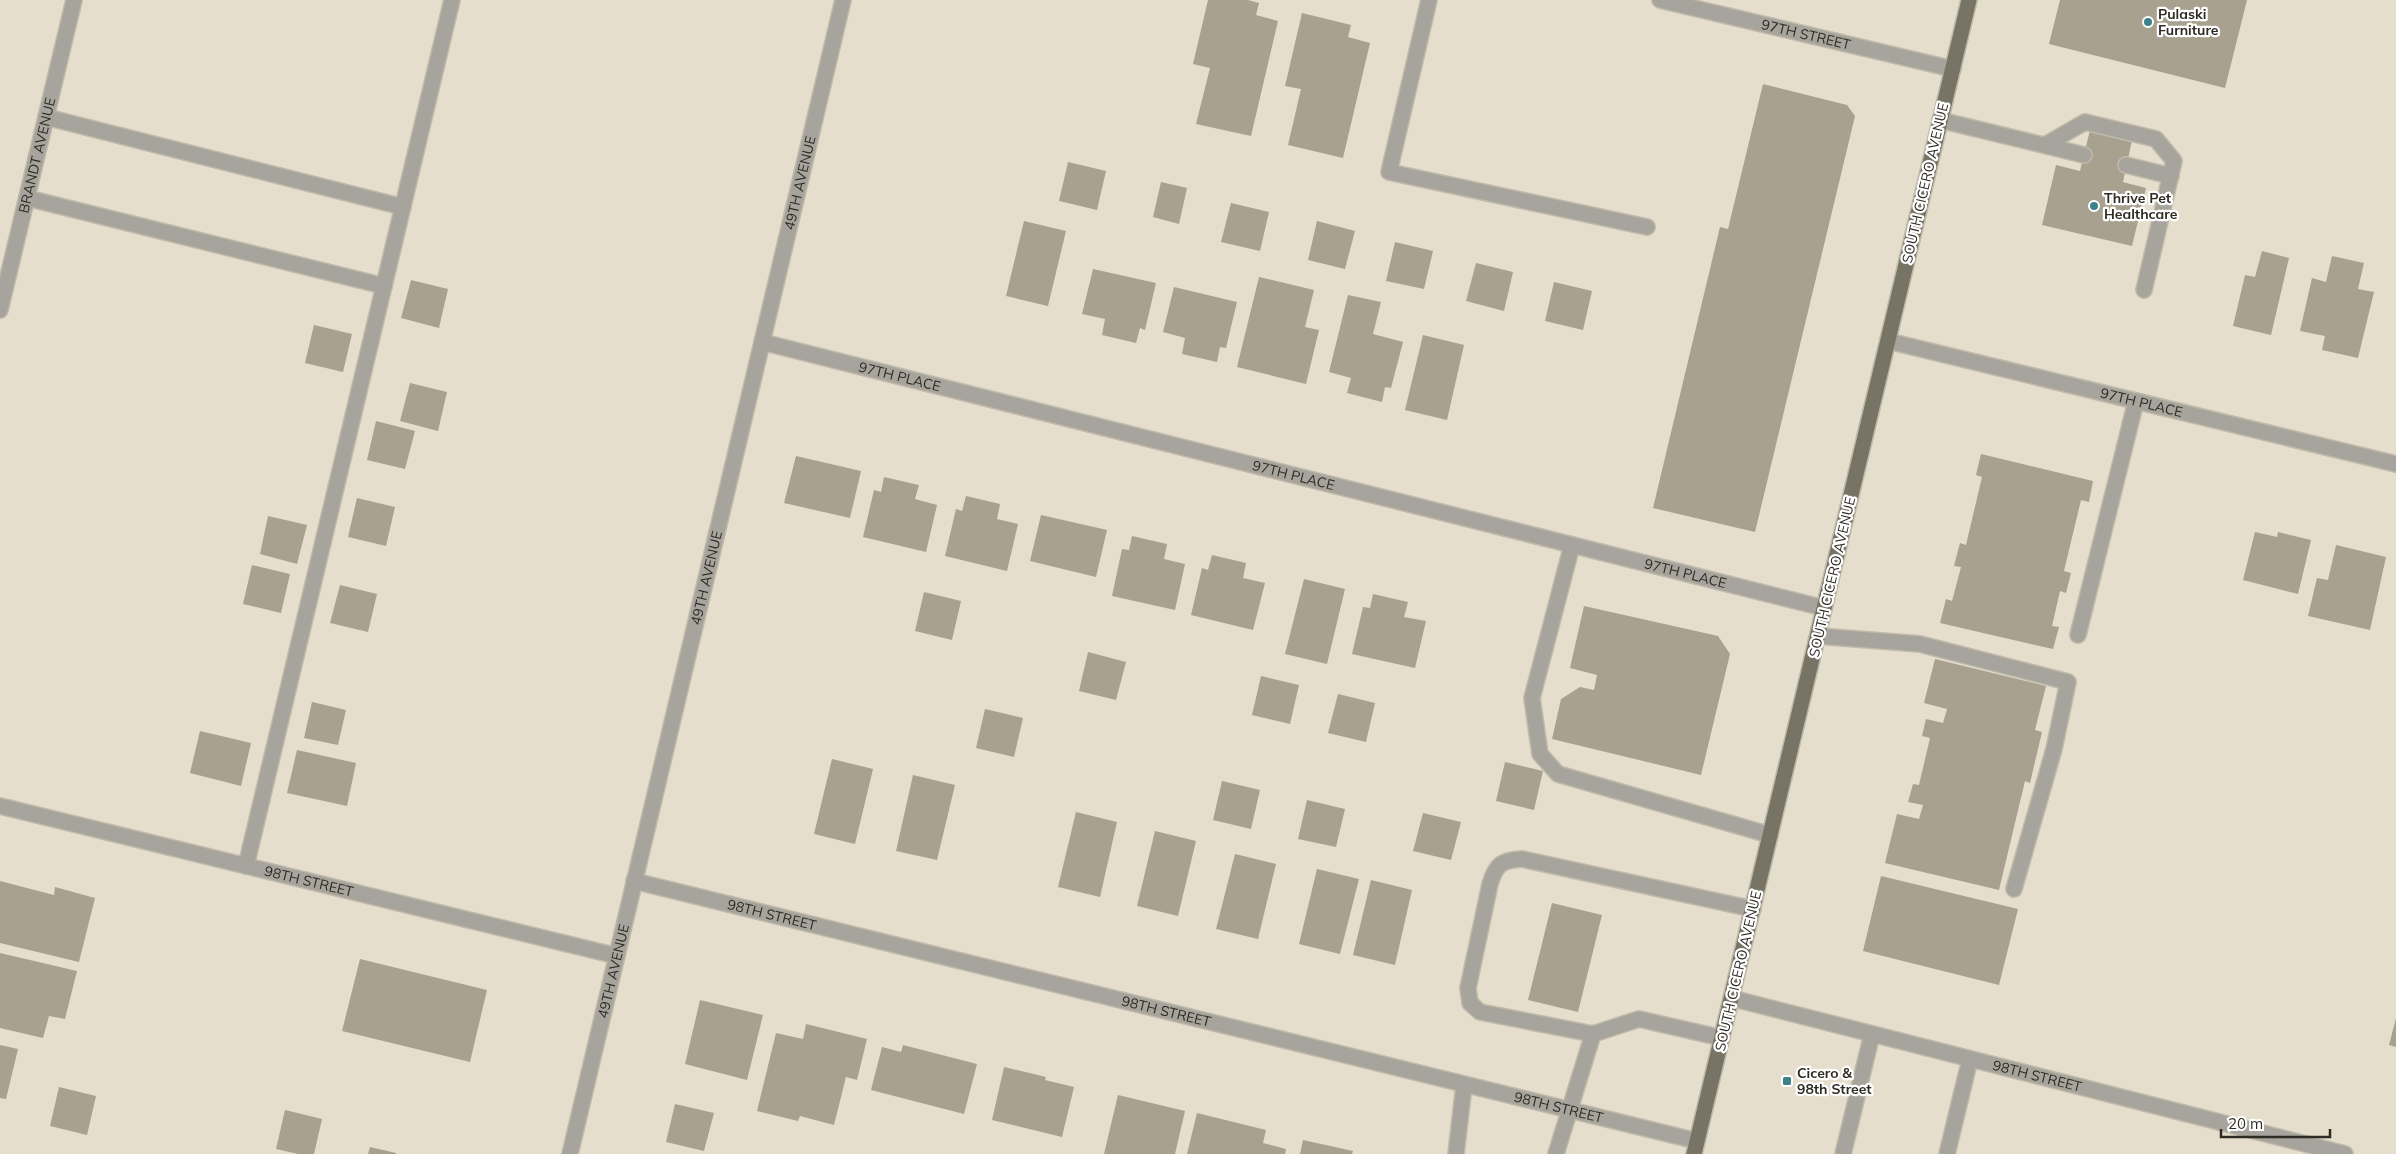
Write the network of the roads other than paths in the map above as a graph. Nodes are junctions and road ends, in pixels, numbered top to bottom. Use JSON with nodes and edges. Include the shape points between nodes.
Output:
{"nodes":[{"id":1,"x":74,"y":0,"type":"edge"},
{"id":2,"x":452,"y":0,"type":"edge"},
{"id":3,"x":843,"y":0,"type":"edge"},
{"id":4,"x":1429,"y":0,"type":"edge"},
{"id":5,"x":1660,"y":0,"type":"edge"},
{"id":6,"x":1969,"y":0,"type":"edge"},
{"id":7,"x":1953,"y":68,"type":"junction"},
{"id":8,"x":46,"y":117,"type":"junction"},
{"id":9,"x":1940,"y":120,"type":"junction"},
{"id":10,"x":2045,"y":145,"type":"junction"},
{"id":11,"x":2084,"y":155,"type":"dead end"},
{"id":12,"x":2126,"y":165,"type":"dead end"},
{"id":13,"x":2170,"y":176,"type":"junction"},
{"id":14,"x":27,"y":198,"type":"junction"},
{"id":15,"x":403,"y":207,"type":"junction"},
{"id":16,"x":1647,"y":227,"type":"dead end"},
{"id":17,"x":384,"y":286,"type":"junction"},
{"id":18,"x":2144,"y":290,"type":"dead end"},
{"id":19,"x":0,"y":310,"type":"edge"},
{"id":20,"x":1888,"y":341,"type":"junction"},
{"id":21,"x":762,"y":342,"type":"junction"},
{"id":22,"x":2136,"y":401,"type":"junction"},
{"id":23,"x":2396,"y":464,"type":"edge"},
{"id":24,"x":1572,"y":545,"type":"junction"},
{"id":25,"x":1824,"y":608,"type":"junction"},
{"id":26,"x":2078,"y":635,"type":"dead end"},
{"id":27,"x":1818,"y":636,"type":"junction"},
{"id":28,"x":0,"y":806,"type":"edge"},
{"id":29,"x":1770,"y":835,"type":"junction"},
{"id":30,"x":246,"y":866,"type":"junction"},
{"id":31,"x":634,"y":881,"type":"junction"},
{"id":32,"x":2014,"y":890,"type":"dead end"},
{"id":33,"x":1752,"y":908,"type":"junction"},
{"id":34,"x":617,"y":956,"type":"junction"},
{"id":35,"x":1731,"y":998,"type":"junction"},
{"id":36,"x":1593,"y":1034,"type":"junction"},
{"id":37,"x":1872,"y":1034,"type":"junction"},
{"id":38,"x":1722,"y":1038,"type":"junction"},
{"id":39,"x":1970,"y":1058,"type":"junction"},
{"id":40,"x":1464,"y":1085,"type":"junction"},
{"id":41,"x":1569,"y":1110,"type":"junction"},
{"id":42,"x":1695,"y":1148,"type":"edge"},
{"id":43,"x":570,"y":1154,"type":"edge"},
{"id":44,"x":1456,"y":1154,"type":"edge"},
{"id":45,"x":1556,"y":1154,"type":"edge"},
{"id":46,"x":1843,"y":1154,"type":"edge"},
{"id":47,"x":1947,"y":1154,"type":"edge"},
{"id":48,"x":2345,"y":1154,"type":"edge"}],
"edges":[{"from":1,"to":8,"type":"street","name":"BRANDT AVENUE"},
{"from":2,"to":15,"type":"street"},
{"from":3,"to":21,"type":"street","name":"49TH AVENUE"},
{"from":4,"to":16,"type":"street","via":[[1389,172]]},
{"from":5,"to":7,"type":"street","name":"97TH STREET"},
{"from":6,"to":7,"type":"main road","name":"SOUTH CICERO AVENUE"},
{"from":7,"to":9,"type":"main road","name":"SOUTH CICERO AVENUE"},
{"from":8,"to":14,"type":"street","name":"BRANDT AVENUE"},
{"from":8,"to":15,"type":"street"},
{"from":9,"to":10,"type":"street"},
{"from":9,"to":20,"type":"main road","name":"SOUTH CICERO AVENUE"},
{"from":10,"to":11,"type":"street"},
{"from":10,"to":13,"type":"street","via":[[2085,122],[2156,139],[2174,162]]},
{"from":12,"to":13,"type":"street"},
{"from":13,"to":18,"type":"street"},
{"from":14,"to":17,"type":"street"},
{"from":14,"to":19,"type":"street","name":"BRANDT AVENUE"},
{"from":15,"to":17,"type":"street"},
{"from":17,"to":30,"type":"street"},
{"from":20,"to":22,"type":"street","name":"97TH PLACE"},
{"from":20,"to":25,"type":"main road","name":"SOUTH CICERO AVENUE"},
{"from":21,"to":24,"type":"street","name":"97TH PLACE"},
{"from":21,"to":31,"type":"street","name":"49TH AVENUE"},
{"from":22,"to":23,"type":"street","name":"97TH PLACE"},
{"from":22,"to":26,"type":"street"},
{"from":24,"to":25,"type":"street","name":"97TH PLACE"},
{"from":24,"to":29,"type":"street","via":[[1532,698],[1540,754],[1558,774]]},
{"from":25,"to":27,"type":"main road","name":"SOUTH CICERO AVENUE"},
{"from":27,"to":29,"type":"main road","name":"SOUTH CICERO AVENUE"},
{"from":27,"to":32,"type":"street","via":[[1920,644],[2068,682],[2054,749]]},
{"from":28,"to":30,"type":"street","name":"98TH STREET"},
{"from":29,"to":33,"type":"main road","name":"SOUTH CICERO AVENUE"},
{"from":30,"to":34,"type":"street","name":"98TH STREET"},
{"from":31,"to":34,"type":"street","name":"49TH AVENUE"},
{"from":31,"to":40,"type":"street","name":"98TH STREET"},
{"from":33,"to":35,"type":"main road","name":"SOUTH CICERO AVENUE"},
{"from":33,"to":36,"type":"street","via":[[1522,859],[1508,860],[1495,869],[1468,988],[1470,1002],[1480,1012]]},
{"from":34,"to":43,"type":"street","name":"49TH AVENUE"},
{"from":35,"to":37,"type":"street","name":"98TH STREET"},
{"from":35,"to":38,"type":"main road","name":"SOUTH CICERO AVENUE"},
{"from":36,"to":38,"type":"street","via":[[1639,1019]]},
{"from":36,"to":41,"type":"street"},
{"from":37,"to":39,"type":"street","name":"98TH STREET"},
{"from":37,"to":46,"type":"street"},
{"from":38,"to":42,"type":"main road","name":"SOUTH CICERO AVENUE"},
{"from":39,"to":47,"type":"street"},
{"from":39,"to":48,"type":"street","name":"98TH STREET"},
{"from":40,"to":41,"type":"street","name":"98TH STREET"},
{"from":40,"to":44,"type":"street"},
{"from":41,"to":42,"type":"street","name":"98TH STREET"},
{"from":41,"to":45,"type":"street"}]}
